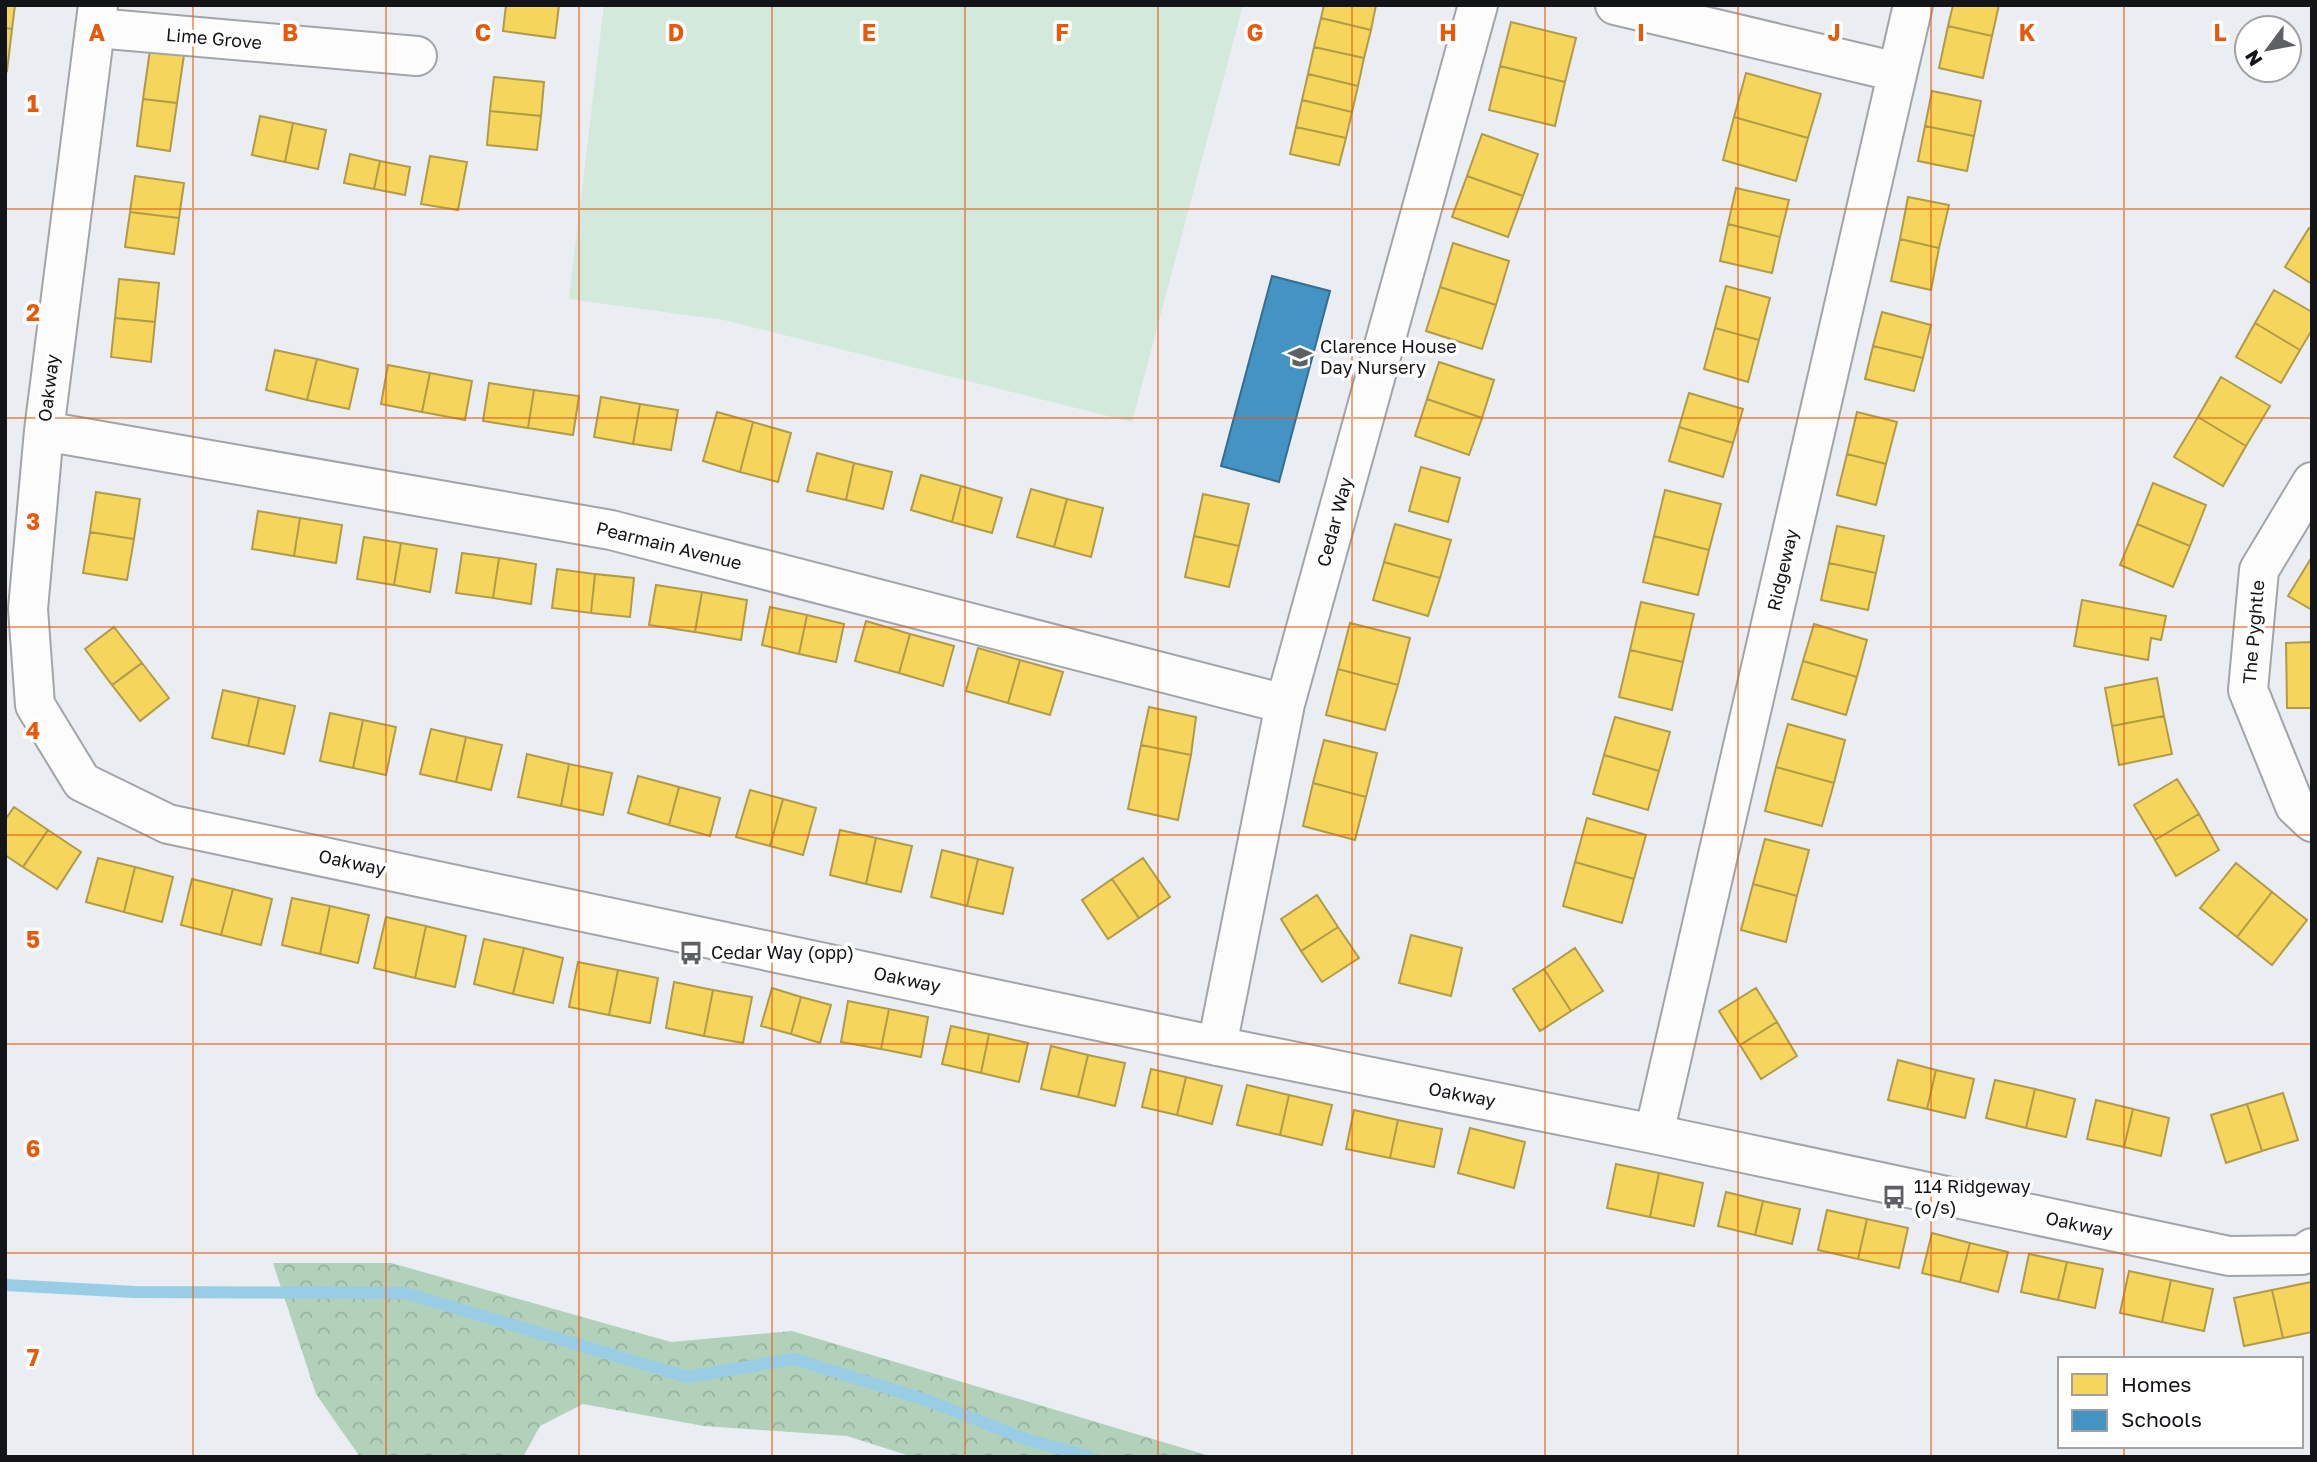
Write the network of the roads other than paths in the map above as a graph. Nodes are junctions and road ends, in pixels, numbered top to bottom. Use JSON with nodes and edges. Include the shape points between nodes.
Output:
{"nodes":[{"id":1,"x":1478,"y":5,"type":"edge"},
{"id":2,"x":1615,"y":5,"type":"edge"},
{"id":3,"x":1913,"y":5,"type":"edge"},
{"id":4,"x":97,"y":17,"type":"edge"},
{"id":5,"x":417,"y":56,"type":"dead end"},
{"id":6,"x":1897,"y":72,"type":"junction"},
{"id":7,"x":44,"y":431,"type":"junction"},
{"id":8,"x":2312,"y":482,"type":"edge"},
{"id":9,"x":1284,"y":704,"type":"junction"},
{"id":10,"x":2312,"y":822,"type":"edge"},
{"id":11,"x":1217,"y":1046,"type":"junction"},
{"id":12,"x":1654,"y":1134,"type":"junction"},
{"id":13,"x":2312,"y":1248,"type":"edge"}],
"edges":[{"from":1,"to":9,"type":"street","name":"Cedar Way"},
{"from":2,"to":6,"type":"street"},
{"from":3,"to":6,"type":"street","name":"Ridgeway"},
{"from":4,"to":5,"type":"street","name":"Lime Grove"},
{"from":4,"to":7,"type":"street","name":"Oakway"},
{"from":6,"to":12,"type":"street","name":"Ridgeway"},
{"from":7,"to":9,"type":"street","name":"Pearmain Avenue","via":[[611,530]]},
{"from":7,"to":11,"type":"street","name":"Oakway","via":[[28,609],[36,705],[82,782],[168,824]]},
{"from":8,"to":10,"type":"street","name":"The Pyghtle","via":[[2259,570],[2248,690],[2295,806]]},
{"from":9,"to":11,"type":"street","name":"Cedar Way"},
{"from":11,"to":12,"type":"street","name":"Oakway"},
{"from":12,"to":13,"type":"street","name":"Oakway","via":[[2229,1256],[2302,1255]]}]}
